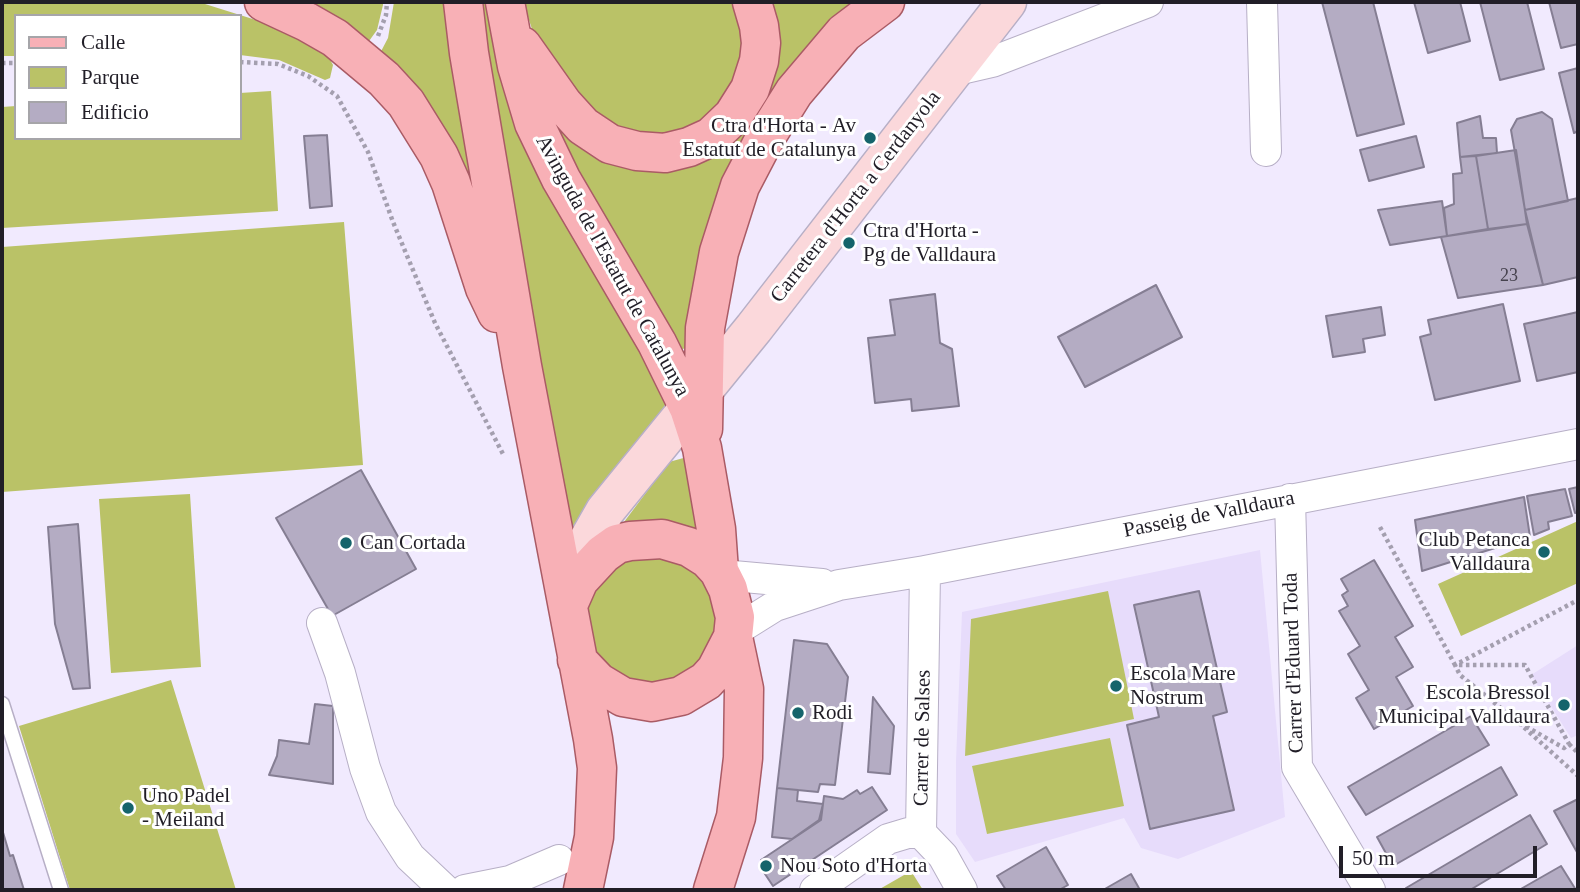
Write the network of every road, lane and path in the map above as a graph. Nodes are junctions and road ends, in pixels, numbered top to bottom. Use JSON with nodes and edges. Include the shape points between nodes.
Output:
{"nodes":[{"id":1,"x":264,"y":2,"type":"edge"},
{"id":2,"x":387,"y":2,"type":"edge"},
{"id":3,"x":463,"y":2,"type":"edge"},
{"id":4,"x":752,"y":2,"type":"edge"},
{"id":5,"x":885,"y":2,"type":"edge"},
{"id":6,"x":1007,"y":2,"type":"edge"},
{"id":7,"x":1148,"y":2,"type":"edge"},
{"id":8,"x":1262,"y":2,"type":"edge"},
{"id":9,"x":507,"y":14,"type":"edge"},
{"id":10,"x":375,"y":43,"type":"dead end"},
{"id":11,"x":242,"y":62,"type":"edge"},
{"id":12,"x":953,"y":71,"type":"junction"},
{"id":13,"x":1266,"y":151,"type":"dead end"},
{"id":14,"x":522,"y":366,"type":"junction"},
{"id":15,"x":696,"y":399,"type":"junction"},
{"id":16,"x":1578,"y":444,"type":"edge"},
{"id":17,"x":510,"y":466,"type":"dead end"},
{"id":18,"x":1290,"y":499,"type":"junction"},
{"id":19,"x":1380,"y":527,"type":"dead end"},
{"id":20,"x":925,"y":571,"type":"junction"},
{"id":21,"x":721,"y":573,"type":"junction"},
{"id":22,"x":839,"y":585,"type":"junction"},
{"id":23,"x":1578,"y":600,"type":"edge"},
{"id":24,"x":568,"y":606,"type":"junction"},
{"id":25,"x":322,"y":623,"type":"dead end"},
{"id":26,"x":734,"y":634,"type":"junction"},
{"id":27,"x":578,"y":660,"type":"junction"},
{"id":28,"x":1455,"y":665,"type":"junction"},
{"id":29,"x":2,"y":704,"type":"edge"},
{"id":30,"x":1518,"y":722,"type":"junction"},
{"id":31,"x":1569,"y":744,"type":"junction"},
{"id":32,"x":1578,"y":753,"type":"edge"},
{"id":33,"x":1578,"y":776,"type":"edge"},
{"id":34,"x":920,"y":833,"type":"junction"},
{"id":35,"x":559,"y":860,"type":"dead end"},
{"id":36,"x":61,"y":890,"type":"edge"},
{"id":37,"x":445,"y":890,"type":"edge"},
{"id":38,"x":465,"y":890,"type":"edge"},
{"id":39,"x":583,"y":890,"type":"edge"},
{"id":40,"x":713,"y":890,"type":"edge"},
{"id":41,"x":815,"y":890,"type":"edge"},
{"id":42,"x":962,"y":890,"type":"edge"},
{"id":43,"x":1370,"y":890,"type":"edge"}],
"edges":[{"from":1,"to":14,"type":"main road","name":"Avinguda de l'Estatut de Catalunya","via":[[307,22],[352,52],[384,79],[424,128],[451,183],[485,288]]},
{"from":2,"to":10,"type":"path"},
{"from":3,"to":14,"type":"main road","name":"Avinguda de l'Estatut de Catalunya"},
{"from":4,"to":9,"type":"main road","via":[[761,43],[750,89],[733,116],[711,137],[665,153],[610,144],[583,126],[562,104]]},
{"from":5,"to":15,"type":"main road","name":"Avinguda de l'Estatut de Catalunya","via":[[845,33],[794,92],[740,186],[711,290]]},
{"from":6,"to":12,"type":"street","name":"Carretera d'Horta a Cerdanyola"},
{"from":7,"to":12,"type":"street","via":[[992,62]]},
{"from":8,"to":13,"type":"street"},
{"from":9,"to":15,"type":"main road","name":"Avinguda de l'Estatut de Catalunya","via":[[534,123],[561,179],[657,343]]},
{"from":11,"to":17,"type":"path","via":[[278,64],[309,76],[337,96],[368,152],[435,323]]},
{"from":12,"to":15,"type":"street","name":"Carretera d'Horta a Cerdanyola"},
{"from":14,"to":24,"type":"main road","name":"Avinguda de l'Estatut de Catalunya"},
{"from":15,"to":21,"type":"main road","name":"Avinguda de l'Estatut de Catalunya"},
{"from":15,"to":24,"type":"street","name":"Avinguda de l'Estatut de Catalunya","via":[[594,527]]},
{"from":16,"to":18,"type":"street","name":"Passeig de Valldaura"},
{"from":18,"to":20,"type":"street","name":"Passeig de Valldaura"},
{"from":18,"to":43,"type":"street","name":"Carrer d'Eduard Toda","via":[[1297,768]]},
{"from":19,"to":28,"type":"path"},
{"from":20,"to":22,"type":"street","name":"Passeig de Valldaura"},
{"from":20,"to":34,"type":"street","name":"Carrer de Salses"},
{"from":21,"to":22,"type":"street","name":"Passeig de Valldaura"},
{"from":21,"to":24,"type":"main road","via":[[700,553],[675,542],[630,541],[617,544],[591,564]]},
{"from":21,"to":26,"type":"main road","name":"Avinguda de l'Estatut de Catalunya","via":[[732,601]]},
{"from":22,"to":26,"type":"street","name":"Passeig de Valldaura","via":[[775,606]]},
{"from":23,"to":28,"type":"path"},
{"from":24,"to":27,"type":"main road","name":"Avinguda de l'Estatut de Catalunya"},
{"from":25,"to":37,"type":"street","via":[[381,812],[410,857]]},
{"from":26,"to":27,"type":"main road","via":[[706,681],[666,700],[623,697],[598,682]]},
{"from":26,"to":40,"type":"main road","name":"Avinguda de l'Estatut de Catalunya","via":[[744,689],[743,758],[736,817]]},
{"from":27,"to":39,"type":"main road","name":"Avinguda de l'Estatut de Catalunya","via":[[597,768],[594,837]]},
{"from":28,"to":30,"type":"path","via":[[1460,675]]},
{"from":28,"to":31,"type":"path","via":[[1525,665]]},
{"from":29,"to":36,"type":"lane"},
{"from":30,"to":31,"type":"path","via":[[1564,748]]},
{"from":30,"to":33,"type":"path"},
{"from":31,"to":32,"type":"path"},
{"from":34,"to":41,"type":"street","via":[[888,839]]},
{"from":34,"to":42,"type":"street","name":"Carrer de Salses","via":[[943,856]]},
{"from":35,"to":38,"type":"street","via":[[510,881]]}]}
